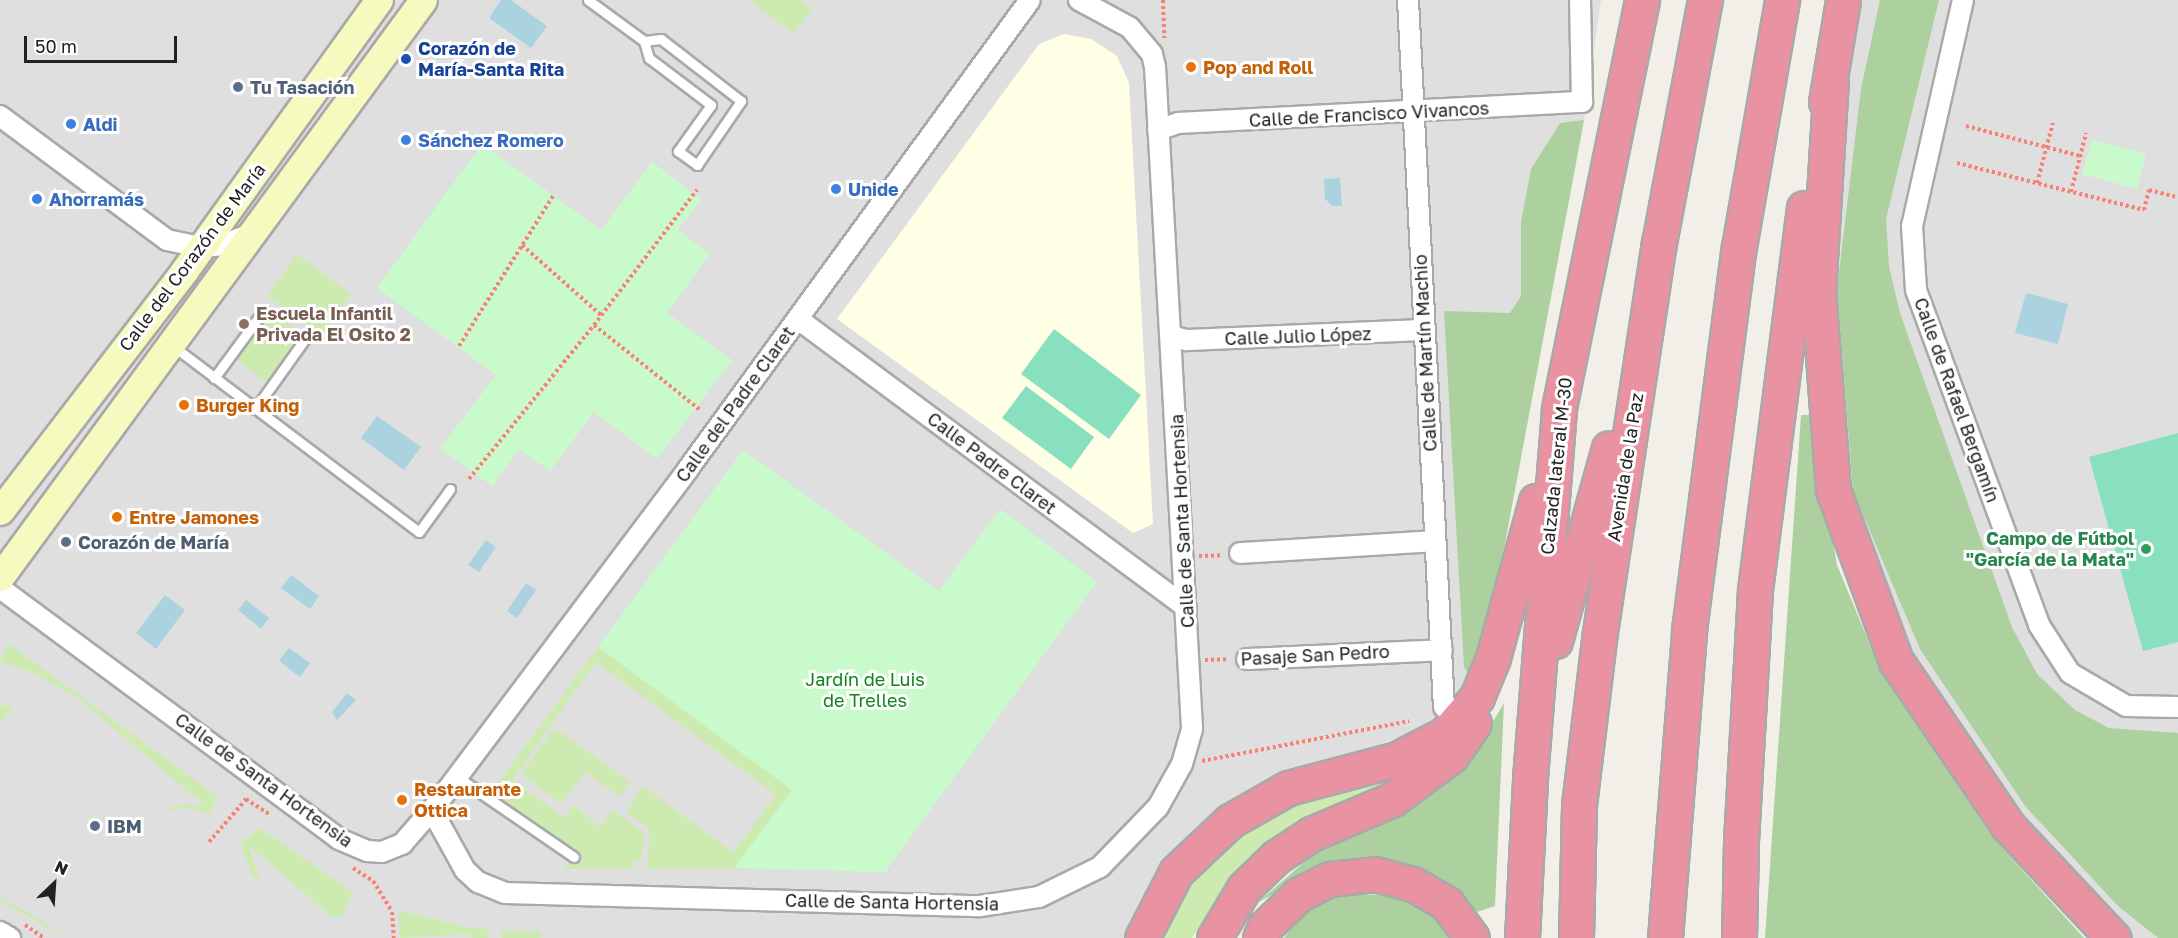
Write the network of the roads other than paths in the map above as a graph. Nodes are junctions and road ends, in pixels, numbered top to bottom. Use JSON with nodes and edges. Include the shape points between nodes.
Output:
{"nodes":[{"id":1,"x":379,"y":0,"type":"edge"},
{"id":2,"x":400,"y":0,"type":"edge"},
{"id":3,"x":423,"y":0,"type":"edge"},
{"id":4,"x":588,"y":0,"type":"edge"},
{"id":5,"x":1030,"y":0,"type":"edge"},
{"id":6,"x":1079,"y":0,"type":"edge"},
{"id":7,"x":1408,"y":0,"type":"edge"},
{"id":8,"x":1580,"y":0,"type":"edge"},
{"id":9,"x":1642,"y":0,"type":"edge"},
{"id":10,"x":1705,"y":0,"type":"edge"},
{"id":11,"x":1782,"y":0,"type":"edge"},
{"id":12,"x":1843,"y":0,"type":"edge"},
{"id":13,"x":1963,"y":0,"type":"edge"},
{"id":14,"x":644,"y":41,"type":"junction"},
{"id":15,"x":1831,"y":80,"type":"junction"},
{"id":16,"x":352,"y":96,"type":"junction"},
{"id":17,"x":1413,"y":113,"type":"junction"},
{"id":18,"x":0,"y":116,"type":"edge"},
{"id":19,"x":1158,"y":130,"type":"junction"},
{"id":20,"x":257,"y":229,"type":"junction"},
{"id":21,"x":1659,"y":243,"type":"junction"},
{"id":22,"x":201,"y":247,"type":"junction"},
{"id":23,"x":183,"y":271,"type":"junction"},
{"id":24,"x":264,"y":310,"type":"dead end"},
{"id":25,"x":798,"y":319,"type":"junction"},
{"id":26,"x":1424,"y":330,"type":"junction"},
{"id":27,"x":1172,"y":336,"type":"junction"},
{"id":28,"x":305,"y":339,"type":"dead end"},
{"id":29,"x":171,"y":345,"type":"junction"},
{"id":30,"x":214,"y":378,"type":"junction"},
{"id":31,"x":1559,"y":408,"type":"junction"},
{"id":32,"x":255,"y":409,"type":"junction"},
{"id":33,"x":450,"y":489,"type":"dead end"},
{"id":34,"x":1535,"y":507,"type":"junction"},
{"id":35,"x":0,"y":511,"type":"edge"},
{"id":36,"x":1436,"y":541,"type":"junction"},
{"id":37,"x":1240,"y":553,"type":"road end"},
{"id":38,"x":0,"y":576,"type":"edge"},
{"id":39,"x":0,"y":588,"type":"edge"},
{"id":40,"x":1186,"y":607,"type":"junction"},
{"id":41,"x":1442,"y":650,"type":"junction"},
{"id":42,"x":1247,"y":658,"type":"road end"},
{"id":43,"x":1444,"y":705,"type":"road end"},
{"id":44,"x":2178,"y":707,"type":"edge"},
{"id":45,"x":456,"y":776,"type":"junction"},
{"id":46,"x":1530,"y":778,"type":"junction"},
{"id":47,"x":436,"y":805,"type":"junction"},
{"id":48,"x":574,"y":857,"type":"dead end"},
{"id":49,"x":0,"y":932,"type":"edge"},
{"id":50,"x":10,"y":938,"type":"edge"},
{"id":51,"x":1142,"y":938,"type":"edge"},
{"id":52,"x":1214,"y":938,"type":"edge"},
{"id":53,"x":1260,"y":938,"type":"edge"},
{"id":54,"x":1472,"y":938,"type":"edge"},
{"id":55,"x":1522,"y":938,"type":"edge"},
{"id":56,"x":1576,"y":938,"type":"edge"},
{"id":57,"x":1665,"y":938,"type":"edge"},
{"id":58,"x":1739,"y":938,"type":"edge"},
{"id":59,"x":2113,"y":938,"type":"edge"}],
"edges":[{"from":1,"to":22,"type":"street","name":"Calle del Corazón de María"},
{"from":2,"to":16,"type":"street","via":[[359,66],[352,81]]},
{"from":3,"to":16,"type":"street","name":"Calle del Corazón de María"},
{"from":4,"to":14,"type":"lane"},
{"from":5,"to":25,"type":"street","name":"Calle del Padre Claret"},
{"from":6,"to":19,"type":"street","name":"Calle de Santa Hortensia","via":[[1129,27],[1152,54]]},
{"from":7,"to":17,"type":"street","name":"Calle de Martín Machio"},
{"from":8,"to":17,"type":"street","name":"Calle de Francisco Vivancos","via":[[1582,102]]},
{"from":9,"to":31,"type":"highway","name":"Calzada lateral M-30"},
{"from":10,"to":21,"type":"highway","name":"Avenida de la Paz"},
{"from":11,"to":57,"type":"highway","via":[[1739,247],[1689,630]]},
{"from":12,"to":15,"type":"highway"},
{"from":13,"to":44,"type":"street","name":"Calle de Rafael Bergamín","via":[[1912,226],[1916,290],[2039,625],[2070,674],[2126,705]]},
{"from":14,"to":14,"type":"lane","via":[[649,58],[711,105],[678,151],[697,165],[741,101],[661,39]]},
{"from":15,"to":58,"type":"highway","via":[[1803,209],[1755,590]]},
{"from":15,"to":59,"type":"highway","via":[[1818,290],[1833,490],[1896,661],[2008,826]]},
{"from":16,"to":20,"type":"street","name":"Calle del Corazón de María"},
{"from":17,"to":19,"type":"street","name":"Calle de Francisco Vivancos","via":[[1178,123]]},
{"from":17,"to":26,"type":"street","name":"Calle de Martín Machio"},
{"from":18,"to":22,"type":"street","via":[[167,240]]},
{"from":19,"to":27,"type":"street","name":"Calle de Santa Hortensia"},
{"from":20,"to":22,"type":"street","via":[[239,241]]},
{"from":20,"to":29,"type":"street","name":"Calle del Corazón de María"},
{"from":21,"to":46,"type":"highway","via":[[1598,492],[1558,623]]},
{"from":21,"to":56,"type":"highway","name":"Avenida de la Paz","via":[[1600,632],[1582,782]]},
{"from":22,"to":23,"type":"street","name":"Calle del Corazón de María"},
{"from":23,"to":29,"type":"street","via":[[175,297],[155,327]]},
{"from":23,"to":35,"type":"street","name":"Calle del Corazón de María"},
{"from":24,"to":30,"type":"lane"},
{"from":25,"to":40,"type":"street","name":"Calle Padre Claret"},
{"from":25,"to":45,"type":"street","name":"Calle del Padre Claret"},
{"from":26,"to":27,"type":"street","name":"Calle Julio López","via":[[1186,340]]},
{"from":26,"to":36,"type":"street","name":"Calle de Martín Machio"},
{"from":27,"to":40,"type":"street","name":"Calle de Santa Hortensia"},
{"from":28,"to":32,"type":"lane"},
{"from":29,"to":30,"type":"lane","name":"Calle del Corazón de María"},
{"from":29,"to":38,"type":"street","name":"Calle del Corazón de María"},
{"from":30,"to":32,"type":"lane","name":"Calle del Corazón de María"},
{"from":31,"to":34,"type":"highway"},
{"from":31,"to":46,"type":"highway","name":"Calzada lateral M-30"},
{"from":32,"to":33,"type":"lane","name":"Calle del Corazón de María","via":[[418,532]]},
{"from":34,"to":51,"type":"highway","via":[[1493,658],[1477,697],[1445,734],[1397,759],[1288,788],[1230,821],[1176,872]]},
{"from":34,"to":52,"type":"highway","via":[[1526,581],[1506,662],[1494,695],[1451,756],[1393,799],[1311,834],[1276,857],[1244,888]]},
{"from":36,"to":37,"type":"street"},
{"from":36,"to":41,"type":"street","name":"Calle de Martín Machio"},
{"from":39,"to":47,"type":"street","name":"Calle de Santa Hortensia","via":[[339,839],[367,851],[394,849],[410,840]]},
{"from":40,"to":47,"type":"street","name":"Calle de Santa Hortensia","via":[[1192,728],[1182,764],[1158,807],[1100,867],[1039,897],[1013,904],[505,893],[478,882],[465,870],[439,823]]},
{"from":41,"to":42,"type":"street","name":"Pasaje San Pedro"},
{"from":41,"to":43,"type":"street","name":"Calle de Martín Machio"},
{"from":45,"to":47,"type":"street","name":"Calle del Padre Claret"},
{"from":45,"to":48,"type":"lane"},
{"from":46,"to":55,"type":"highway","name":"Calzada lateral M-30"},
{"from":49,"to":50,"type":"street"},
{"from":53,"to":54,"type":"highway","via":[[1265,927],[1298,895],[1330,879],[1375,874],[1413,884],[1446,904]]}]}
